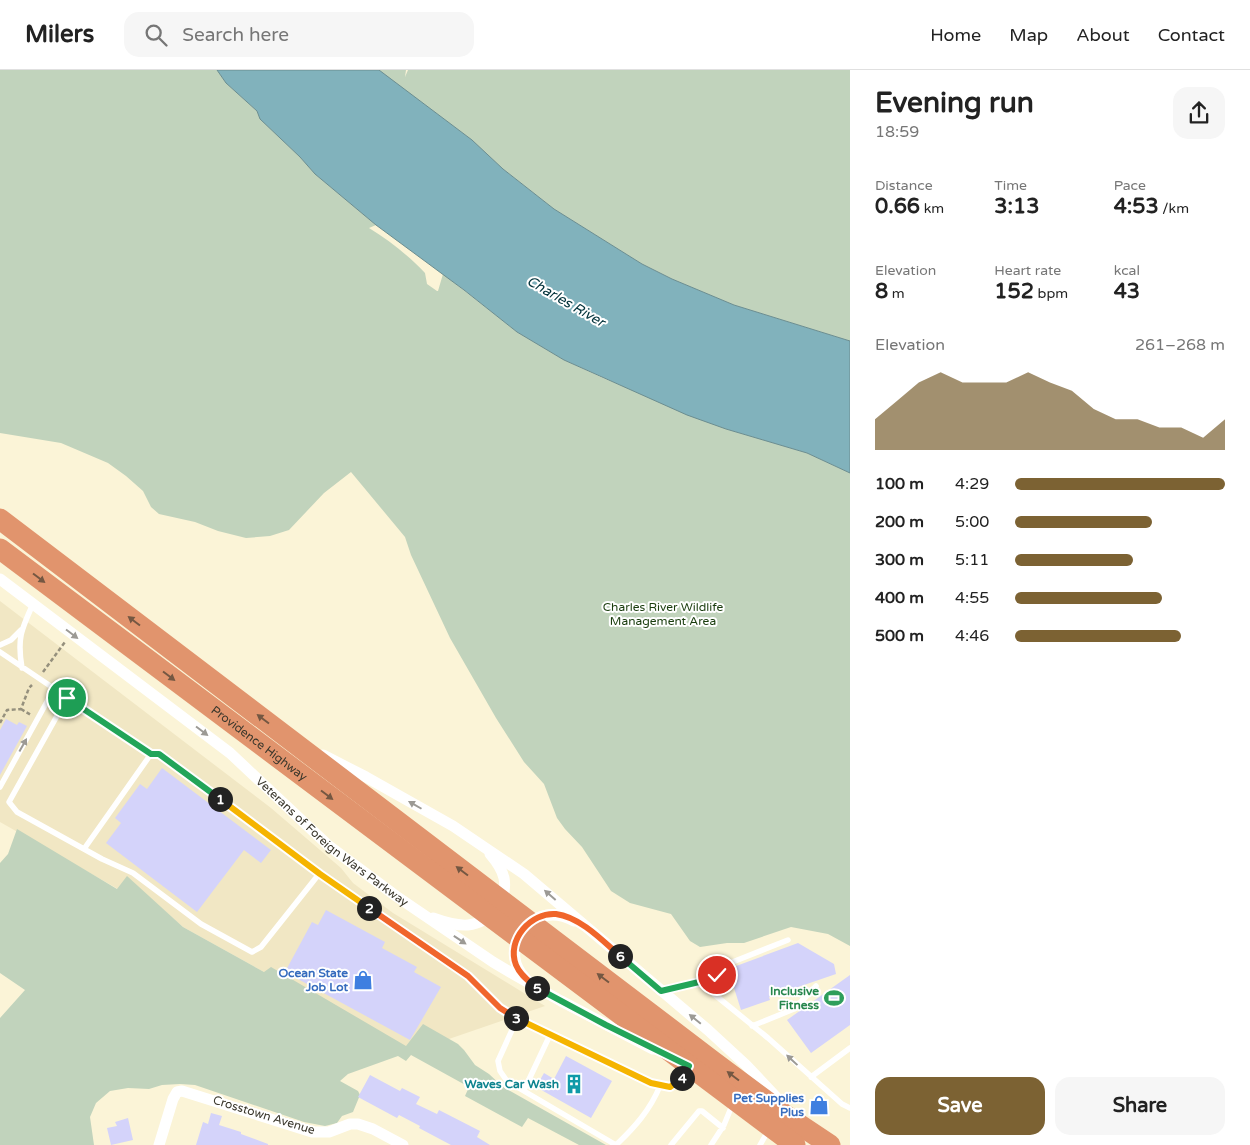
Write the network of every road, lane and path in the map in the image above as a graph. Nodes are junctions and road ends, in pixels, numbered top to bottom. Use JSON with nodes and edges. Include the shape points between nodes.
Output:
{"nodes":[{"id":1,"x":0,"y":519,"type":"edge"},
{"id":2,"x":0,"y":549,"type":"edge"},
{"id":3,"x":0,"y":579,"type":"edge"},
{"id":4,"x":33,"y":604,"type":"junction"},
{"id":5,"x":21,"y":630,"type":"junction"},
{"id":6,"x":66,"y":641,"type":"dead end"},
{"id":7,"x":0,"y":645,"type":"edge"},
{"id":8,"x":0,"y":652,"type":"edge"},
{"id":9,"x":22,"y":668,"type":"junction"},
{"id":10,"x":43,"y":672,"type":"dead end"},
{"id":11,"x":32,"y":685,"type":"dead end"},
{"id":12,"x":54,"y":689,"type":"junction"},
{"id":13,"x":67,"y":698,"type":"junction"},
{"id":14,"x":21,"y":709,"type":"junction"},
{"id":15,"x":33,"y":716,"type":"dead end"},
{"id":16,"x":0,"y":723,"type":"edge"},
{"id":17,"x":283,"y":734,"type":"junction"},
{"id":18,"x":151,"y":754,"type":"junction"},
{"id":19,"x":0,"y":787,"type":"edge"},
{"id":20,"x":482,"y":845,"type":"junction"},
{"id":21,"x":84,"y":849,"type":"junction"},
{"id":22,"x":320,"y":874,"type":"junction"},
{"id":23,"x":495,"y":908,"type":"junction"},
{"id":24,"x":420,"y":913,"type":"junction"},
{"id":25,"x":586,"y":927,"type":"junction"},
{"id":26,"x":523,"y":930,"type":"junction"},
{"id":27,"x":788,"y":940,"type":"dead end"},
{"id":28,"x":699,"y":982,"type":"junction"},
{"id":29,"x":816,"y":986,"type":"dead end"},
{"id":30,"x":538,"y":989,"type":"junction"},
{"id":31,"x":661,"y":991,"type":"junction"},
{"id":32,"x":517,"y":1019,"type":"junction"},
{"id":33,"x":752,"y":1026,"type":"junction"},
{"id":34,"x":550,"y":1035,"type":"junction"},
{"id":35,"x":850,"y":1048,"type":"edge"},
{"id":36,"x":689,"y":1066,"type":"junction"},
{"id":37,"x":811,"y":1077,"type":"junction"},
{"id":38,"x":660,"y":1086,"type":"junction"},
{"id":39,"x":524,"y":1090,"type":"junction"},
{"id":40,"x":734,"y":1100,"type":"junction"},
{"id":41,"x":850,"y":1108,"type":"edge"},
{"id":42,"x":722,"y":1128,"type":"junction"},
{"id":43,"x":765,"y":1136,"type":"edge"},
{"id":44,"x":799,"y":1136,"type":"edge"},
{"id":45,"x":159,"y":1145,"type":"edge"},
{"id":46,"x":403,"y":1145,"type":"edge"},
{"id":47,"x":616,"y":1145,"type":"edge"},
{"id":48,"x":670,"y":1145,"type":"edge"},
{"id":49,"x":711,"y":1145,"type":"edge"},
{"id":50,"x":830,"y":1145,"type":"edge"}],
"edges":[{"from":17,"to":1,"type":"highway","name":"Providence Highway","one_way":true},
{"from":2,"to":23,"type":"highway","name":"Providence Highway","one_way":true},
{"from":3,"to":4,"type":"street","name":"Veterans of Foreign Wars Parkway"},
{"from":4,"to":5,"type":"lane"},
{"from":4,"to":24,"type":"street","name":"Veterans of Foreign Wars Parkway","one_way":true,"via":[[230,753],[329,846]]},
{"from":5,"to":7,"type":"lane"},
{"from":5,"to":9,"type":"lane","via":[[18,648]]},
{"from":6,"to":10,"type":"path"},
{"from":8,"to":9,"type":"lane"},
{"from":9,"to":12,"type":"lane"},
{"from":11,"to":14,"type":"path"},
{"from":12,"to":13,"type":"lane"},
{"from":19,"to":12,"type":"lane","one_way":true},
{"from":13,"to":18,"type":"lane"},
{"from":13,"to":21,"type":"lane","via":[[9,802],[17,812]]},
{"from":14,"to":15,"type":"path"},
{"from":14,"to":16,"type":"path","via":[[7,710]]},
{"from":20,"to":17,"type":"street","name":"Veterans of Foreign Wars Parkway","one_way":true,"via":[[366,777]]},
{"from":23,"to":17,"type":"highway","name":"Providence Highway","one_way":true},
{"from":18,"to":21,"type":"lane"},
{"from":18,"to":22,"type":"lane","via":[[159,754]]},
{"from":20,"to":23,"type":"street","via":[[504,878],[504,890]]},
{"from":25,"to":20,"type":"street","name":"Veterans of Foreign Wars Parkway","one_way":true,"via":[[524,874]]},
{"from":21,"to":22,"type":"lane","via":[[133,873],[201,924],[252,952],[261,947]]},
{"from":22,"to":32,"type":"lane","via":[[468,976],[500,1008]]},
{"from":23,"to":24,"type":"street","via":[[479,922],[468,925]]},
{"from":23,"to":26,"type":"highway","name":"Veterans of Foreign Wars Parkway"},
{"from":24,"to":30,"type":"street","name":"Veterans of Foreign Wars Parkway","one_way":true},
{"from":25,"to":26,"type":"street","via":[[557,914],[537,917]]},
{"from":25,"to":31,"type":"street","name":"Veterans of Foreign Wars Parkway"},
{"from":26,"to":30,"type":"street","via":[[514,958],[516,966]]},
{"from":26,"to":36,"type":"highway","name":"Veterans of Foreign Wars Parkway"},
{"from":44,"to":26,"type":"highway","name":"Veterans of Foreign Wars Parkway","one_way":true},
{"from":27,"to":28,"type":"lane","via":[[725,964],[717,975]]},
{"from":28,"to":31,"type":"lane"},
{"from":28,"to":33,"type":"lane"},
{"from":29,"to":33,"type":"lane","via":[[794,1009]]},
{"from":30,"to":36,"type":"street","name":"Veterans of Foreign Wars Parkway"},
{"from":44,"to":31,"type":"street","name":"Veterans of Foreign Wars Parkway","one_way":true,"via":[[740,1060]]},
{"from":32,"to":34,"type":"lane"},
{"from":32,"to":39,"type":"lane","via":[[498,1061],[508,1081]]},
{"from":37,"to":33,"type":"lane","one_way":true},
{"from":34,"to":38,"type":"lane"},
{"from":34,"to":39,"type":"lane"},
{"from":35,"to":37,"type":"lane"},
{"from":36,"to":38,"type":"lane","via":[[681,1079],[670,1087]]},
{"from":36,"to":40,"type":"highway","name":"Veterans of Foreign Wars Parkway"},
{"from":37,"to":41,"type":"lane"},
{"from":38,"to":47,"type":"lane","via":[[643,1116]]},
{"from":39,"to":47,"type":"lane"},
{"from":40,"to":42,"type":"lane"},
{"from":40,"to":43,"type":"highway","name":"Veterans of Foreign Wars Parkway"},
{"from":42,"to":48,"type":"lane","via":[[699,1111]]},
{"from":42,"to":49,"type":"lane"},
{"from":43,"to":44,"type":"highway","name":"Veterans of Foreign Wars Parkway"},
{"from":44,"to":50,"type":"highway","name":"Veterans of Foreign Wars Parkway"},
{"from":45,"to":46,"type":"street","name":"Crosstown Avenue","via":[[173,1099],[177,1092],[182,1091],[312,1132],[329,1132],[350,1124],[366,1126]]}]}
